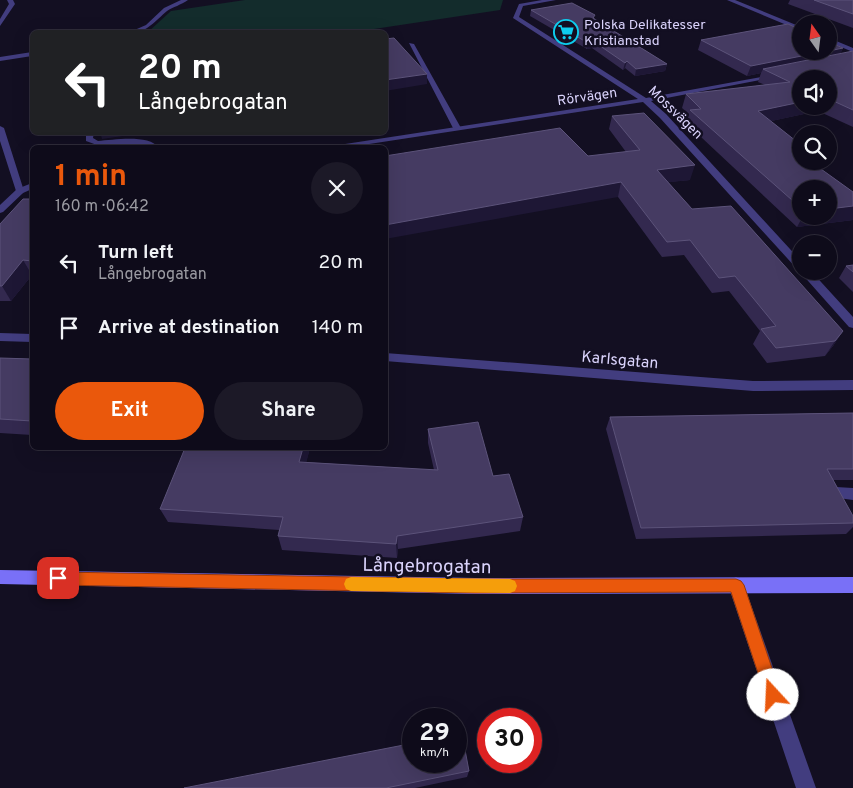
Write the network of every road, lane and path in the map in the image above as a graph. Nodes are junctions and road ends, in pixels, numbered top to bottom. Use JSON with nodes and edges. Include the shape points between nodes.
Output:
{"nodes":[{"id":1,"x":10,"y":0,"type":"edge"},
{"id":2,"x":185,"y":0,"type":"edge"},
{"id":3,"x":553,"y":0,"type":"edge"},
{"id":4,"x":730,"y":0,"type":"edge"},
{"id":5,"x":0,"y":24,"type":"edge"},
{"id":6,"x":792,"y":25,"type":"edge"},
{"id":7,"x":138,"y":30,"type":"edge"},
{"id":8,"x":411,"y":44,"type":"dead end"},
{"id":9,"x":838,"y":44,"type":"edge"},
{"id":10,"x":853,"y":50,"type":"edge"},
{"id":11,"x":30,"y":54,"type":"edge"},
{"id":12,"x":0,"y":59,"type":"edge"},
{"id":13,"x":786,"y":73,"type":"edge"},
{"id":14,"x":645,"y":100,"type":"junction"},
{"id":15,"x":0,"y":128,"type":"edge"},
{"id":16,"x":457,"y":128,"type":"junction"},
{"id":17,"x":90,"y":135,"type":"edge"},
{"id":18,"x":153,"y":145,"type":"edge"},
{"id":19,"x":343,"y":145,"type":"edge"},
{"id":20,"x":30,"y":187,"type":"edge"},
{"id":21,"x":20,"y":191,"type":"junction"},
{"id":22,"x":0,"y":210,"type":"edge"},
{"id":23,"x":792,"y":257,"type":"edge"},
{"id":24,"x":813,"y":280,"type":"edge"},
{"id":25,"x":853,"y":324,"type":"edge"},
{"id":26,"x":0,"y":337,"type":"edge"},
{"id":27,"x":30,"y":338,"type":"edge"},
{"id":28,"x":388,"y":357,"type":"edge"},
{"id":29,"x":853,"y":385,"type":"edge"},
{"id":30,"x":836,"y":493,"type":"edge"},
{"id":31,"x":853,"y":494,"type":"edge"},
{"id":32,"x":0,"y":577,"type":"edge"},
{"id":33,"x":736,"y":585,"type":"junction"},
{"id":34,"x":853,"y":585,"type":"edge"},
{"id":35,"x":806,"y":788,"type":"edge"}],
"edges":[{"from":1,"to":5,"type":"street","via":[[12,4]]},
{"from":2,"to":7,"type":"street","via":[[166,9],[148,26]]},
{"from":3,"to":14,"type":"street","name":"Mossvägen","via":[[521,5],[516,18]]},
{"from":4,"to":6,"type":"street"},
{"from":8,"to":16,"type":"street"},
{"from":9,"to":10,"type":"street"},
{"from":11,"to":12,"type":"street"},
{"from":13,"to":14,"type":"street","name":"Rörvägen"},
{"from":14,"to":16,"type":"street","name":"Rörvägen"},
{"from":14,"to":23,"type":"street","name":"Mossvägen"},
{"from":15,"to":21,"type":"street"},
{"from":16,"to":19,"type":"street","name":"Rörvägen"},
{"from":17,"to":18,"type":"street","via":[[89,139],[97,143],[146,142]]},
{"from":20,"to":21,"type":"street"},
{"from":21,"to":22,"type":"street"},
{"from":24,"to":25,"type":"street"},
{"from":26,"to":27,"type":"street"},
{"from":28,"to":29,"type":"street","name":"Karlsgatan","via":[[753,386]]},
{"from":30,"to":31,"type":"street"},
{"from":32,"to":33,"type":"main road","name":"Långebrogatan","via":[[475,586]]},
{"from":33,"to":34,"type":"main road","name":"Långebrogatan"},
{"from":33,"to":35,"type":"street"}]}
